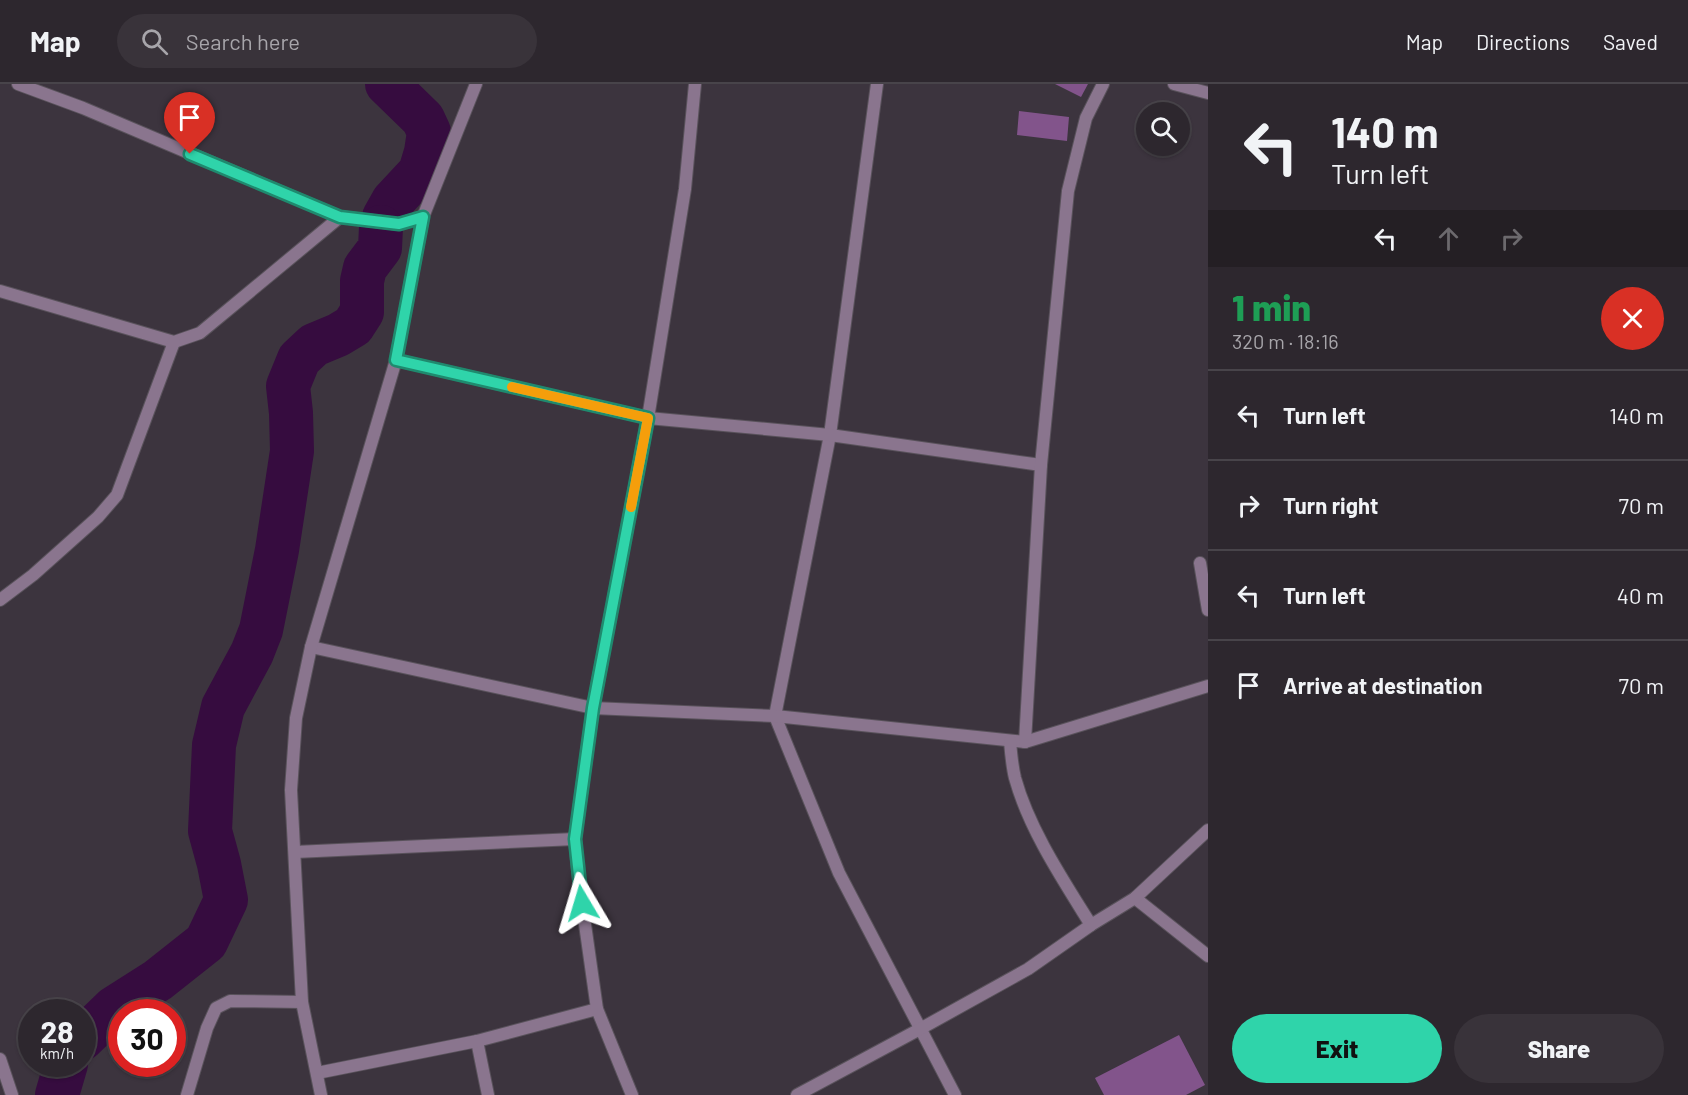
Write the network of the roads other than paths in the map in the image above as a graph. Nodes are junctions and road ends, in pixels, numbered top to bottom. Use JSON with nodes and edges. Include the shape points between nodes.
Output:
{"nodes":[{"id":1,"x":18,"y":84,"type":"edge"},
{"id":2,"x":476,"y":84,"type":"edge"},
{"id":3,"x":695,"y":84,"type":"edge"},
{"id":4,"x":877,"y":84,"type":"edge"},
{"id":5,"x":1103,"y":84,"type":"edge"},
{"id":6,"x":1174,"y":84,"type":"edge"},
{"id":7,"x":1208,"y":93,"type":"edge"},
{"id":8,"x":340,"y":217,"type":"junction"},
{"id":9,"x":423,"y":217,"type":"junction"},
{"id":10,"x":0,"y":291,"type":"edge"},
{"id":11,"x":174,"y":342,"type":"junction"},
{"id":12,"x":396,"y":360,"type":"junction"},
{"id":13,"x":648,"y":418,"type":"junction"},
{"id":14,"x":830,"y":435,"type":"junction"},
{"id":15,"x":1041,"y":465,"type":"junction"},
{"id":16,"x":1200,"y":563,"type":"dead end"},
{"id":17,"x":0,"y":600,"type":"edge"},
{"id":18,"x":1208,"y":610,"type":"edge"},
{"id":19,"x":311,"y":647,"type":"junction"},
{"id":20,"x":1208,"y":686,"type":"edge"},
{"id":21,"x":593,"y":708,"type":"junction"},
{"id":22,"x":775,"y":716,"type":"junction"},
{"id":23,"x":1010,"y":741,"type":"junction"},
{"id":24,"x":1025,"y":742,"type":"junction"},
{"id":25,"x":1208,"y":830,"type":"edge"},
{"id":26,"x":575,"y":839,"type":"junction"},
{"id":27,"x":295,"y":852,"type":"junction"},
{"id":28,"x":1135,"y":898,"type":"junction"},
{"id":29,"x":1091,"y":925,"type":"junction"},
{"id":30,"x":1208,"y":956,"type":"edge"},
{"id":31,"x":302,"y":1002,"type":"junction"},
{"id":32,"x":597,"y":1009,"type":"junction"},
{"id":33,"x":920,"y":1029,"type":"junction"},
{"id":34,"x":477,"y":1041,"type":"junction"},
{"id":35,"x":0,"y":1059,"type":"edge"},
{"id":36,"x":317,"y":1073,"type":"junction"},
{"id":37,"x":12,"y":1095,"type":"edge"},
{"id":38,"x":187,"y":1095,"type":"edge"},
{"id":39,"x":321,"y":1095,"type":"edge"},
{"id":40,"x":488,"y":1095,"type":"edge"},
{"id":41,"x":632,"y":1095,"type":"edge"},
{"id":42,"x":797,"y":1095,"type":"edge"},
{"id":43,"x":955,"y":1095,"type":"edge"}],
"edges":[{"from":1,"to":8,"type":"street"},
{"from":2,"to":9,"type":"street"},
{"from":3,"to":13,"type":"street","via":[[685,189]]},
{"from":4,"to":14,"type":"street"},
{"from":5,"to":15,"type":"street","via":[[1086,118],[1068,191]]},
{"from":6,"to":7,"type":"street"},
{"from":8,"to":9,"type":"street","via":[[399,224]]},
{"from":8,"to":11,"type":"street","via":[[200,333]]},
{"from":9,"to":12,"type":"street"},
{"from":10,"to":11,"type":"street"},
{"from":11,"to":17,"type":"street","via":[[117,495],[98,518]]},
{"from":12,"to":13,"type":"street"},
{"from":12,"to":19,"type":"street"},
{"from":13,"to":14,"type":"street"},
{"from":13,"to":21,"type":"street"},
{"from":14,"to":15,"type":"street"},
{"from":14,"to":22,"type":"street"},
{"from":15,"to":24,"type":"street"},
{"from":16,"to":18,"type":"street"},
{"from":19,"to":21,"type":"street"},
{"from":19,"to":27,"type":"street","via":[[296,718],[291,789]]},
{"from":20,"to":24,"type":"street"},
{"from":21,"to":22,"type":"street"},
{"from":21,"to":26,"type":"street"},
{"from":22,"to":23,"type":"street"},
{"from":22,"to":33,"type":"street","via":[[839,873]]},
{"from":23,"to":24,"type":"street"},
{"from":23,"to":29,"type":"street","via":[[1022,800],[1048,855]]},
{"from":25,"to":28,"type":"street"},
{"from":26,"to":27,"type":"street"},
{"from":26,"to":32,"type":"street"},
{"from":27,"to":31,"type":"street"},
{"from":28,"to":29,"type":"street"},
{"from":28,"to":30,"type":"street"},
{"from":29,"to":33,"type":"street","via":[[1028,969]]},
{"from":31,"to":36,"type":"street"},
{"from":31,"to":38,"type":"street","via":[[230,1001],[216,1008]]},
{"from":32,"to":34,"type":"street"},
{"from":32,"to":41,"type":"street"},
{"from":33,"to":42,"type":"street"},
{"from":33,"to":43,"type":"street"},
{"from":34,"to":36,"type":"street"},
{"from":34,"to":40,"type":"street"},
{"from":35,"to":37,"type":"street"},
{"from":36,"to":39,"type":"street"}]}
